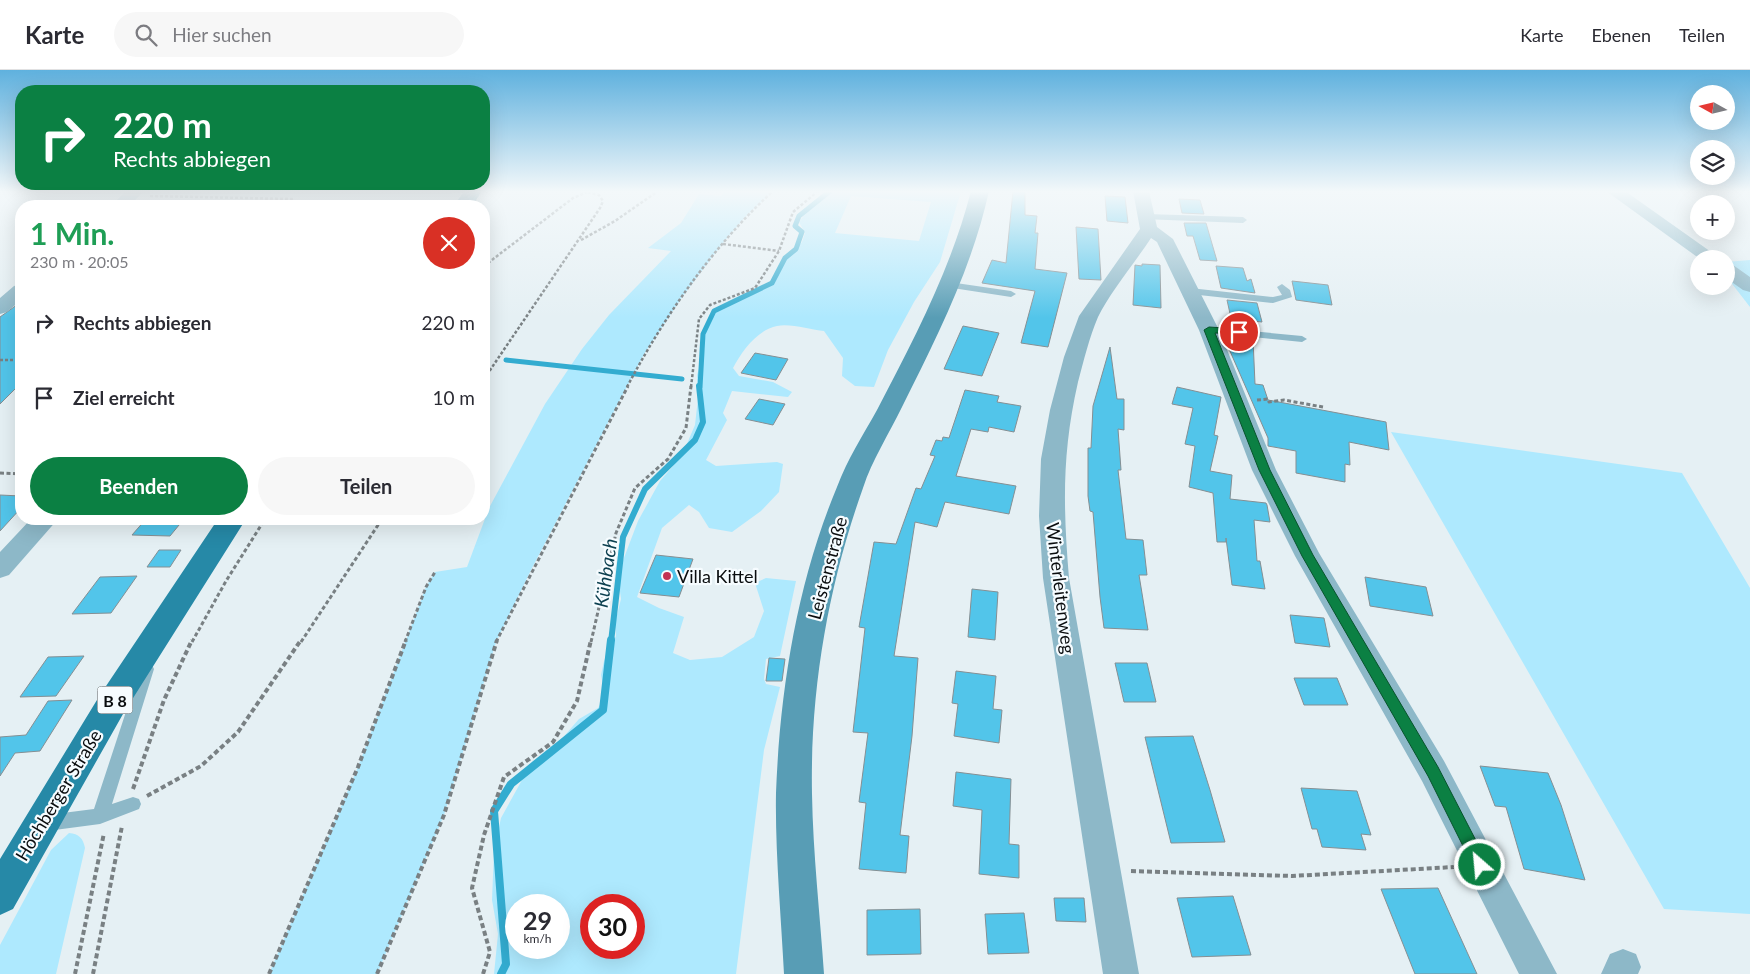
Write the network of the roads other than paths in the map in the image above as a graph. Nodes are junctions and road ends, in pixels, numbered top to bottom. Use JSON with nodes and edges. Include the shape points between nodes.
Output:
{"nodes":[{"id":1,"x":969,"y":233,"type":"edge"},
{"id":2,"x":1142,"y":233,"type":"edge"},
{"id":3,"x":1158,"y":233,"type":"edge"},
{"id":4,"x":1675,"y":233,"type":"edge"},
{"id":5,"x":1699,"y":250,"type":"edge"},
{"id":6,"x":1735,"y":275,"type":"edge"},
{"id":7,"x":949,"y":286,"type":"junction"},
{"id":8,"x":1750,"y":286,"type":"edge"},
{"id":9,"x":1282,"y":287,"type":"dead end"},
{"id":10,"x":1190,"y":291,"type":"junction"},
{"id":11,"x":1011,"y":294,"type":"dead end"},
{"id":12,"x":15,"y":295,"type":"edge"},
{"id":13,"x":0,"y":308,"type":"edge"},
{"id":14,"x":1209,"y":330,"type":"junction"},
{"id":15,"x":1302,"y":339,"type":"dead end"},
{"id":16,"x":40,"y":525,"type":"edge"},
{"id":17,"x":228,"y":525,"type":"edge"},
{"id":18,"x":0,"y":568,"type":"edge"},
{"id":19,"x":160,"y":627,"type":"junction"},
{"id":20,"x":130,"y":805,"type":"road end"},
{"id":21,"x":100,"y":816,"type":"junction"},
{"id":22,"x":39,"y":824,"type":"junction"},
{"id":23,"x":0,"y":896,"type":"edge"},
{"id":24,"x":804,"y":974,"type":"edge"},
{"id":25,"x":1121,"y":974,"type":"edge"},
{"id":26,"x":1539,"y":974,"type":"edge"}],
"edges":[{"from":1,"to":7,"type":"main road","name":"Leistenstraße"},
{"from":2,"to":25,"type":"street","name":"Winterleitenweg","via":[[1089,316],[1069,375],[1053,459],[1051,516],[1056,578]]},
{"from":3,"to":10,"type":"street"},
{"from":4,"to":5,"type":"street"},
{"from":6,"to":8,"type":"street"},
{"from":7,"to":11,"type":"lane"},
{"from":7,"to":24,"type":"main road","name":"Leistenstraße","via":[[938,314],[850,486],[825,562],[809,632],[799,699],[794,794]]},
{"from":9,"to":10,"type":"lane","via":[[1287,296],[1274,300]]},
{"from":10,"to":14,"type":"street"},
{"from":12,"to":13,"type":"street"},
{"from":14,"to":15,"type":"lane"},
{"from":14,"to":26,"type":"street","via":[[1264,470],[1308,556],[1433,771]]},
{"from":16,"to":18,"type":"street"},
{"from":17,"to":19,"type":"main road","name":"Höchberger Straße","number":"B 8"},
{"from":19,"to":21,"type":"lane"},
{"from":19,"to":22,"type":"main road","name":"Höchberger Straße","number":"B 8"},
{"from":20,"to":21,"type":"lane"},
{"from":21,"to":22,"type":"lane"},
{"from":22,"to":23,"type":"main road","name":"Höchberger Straße","number":"B 8"}]}
